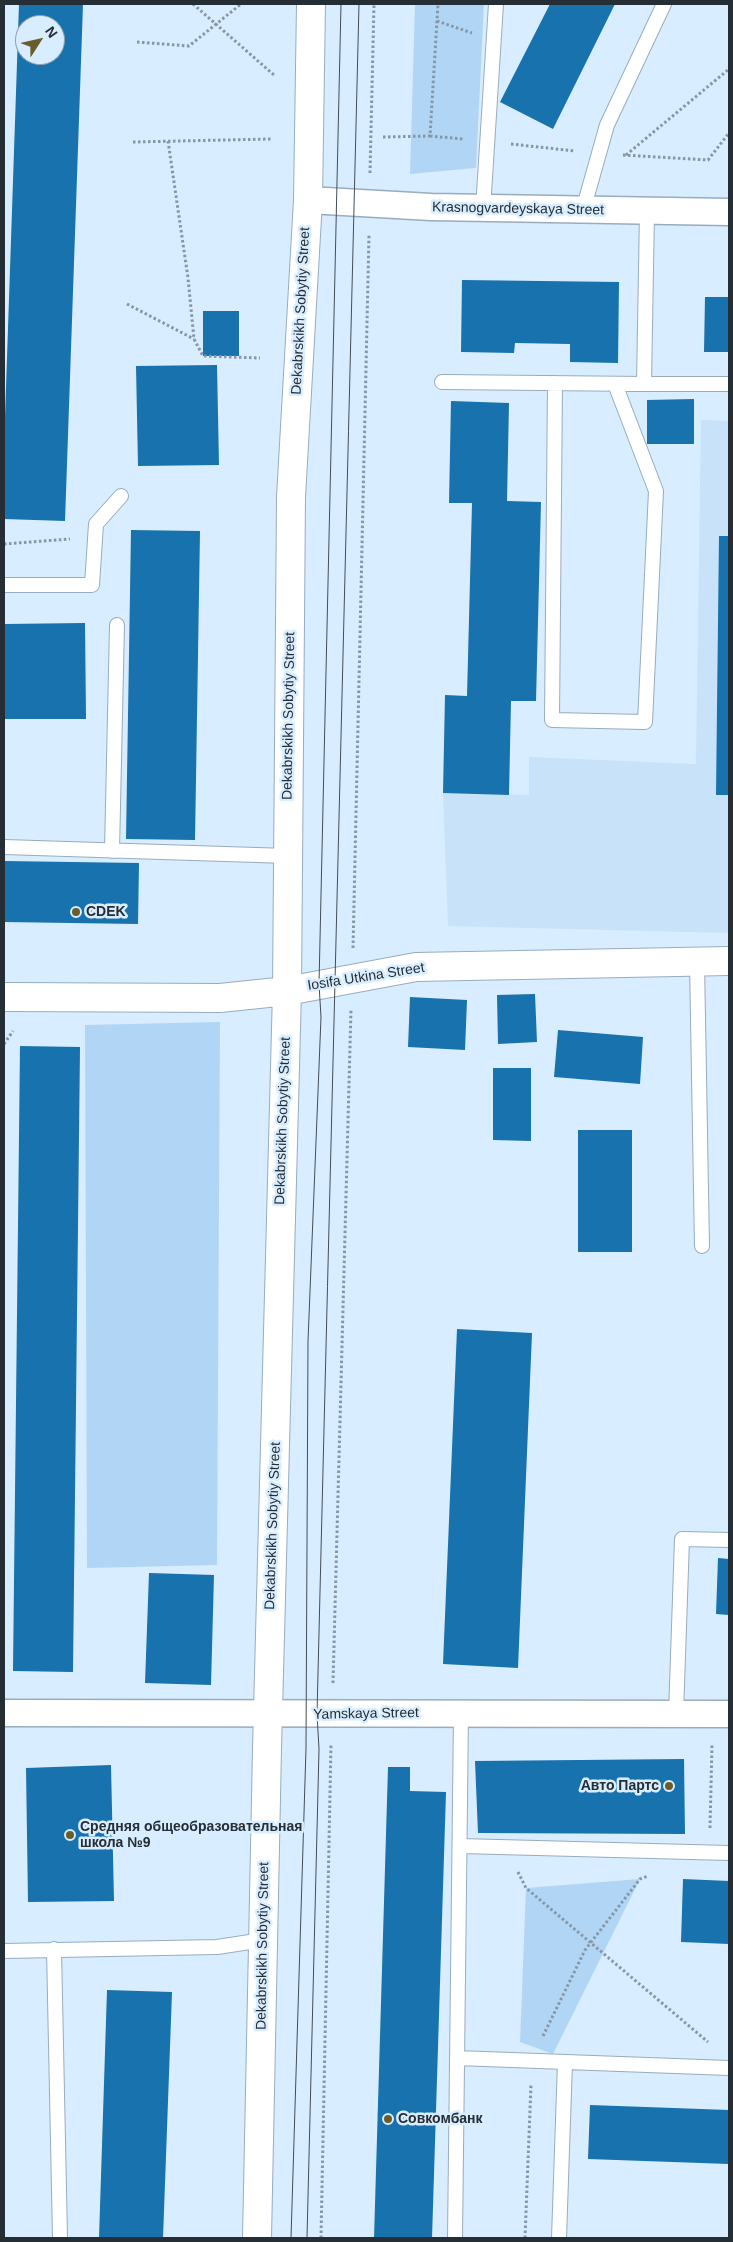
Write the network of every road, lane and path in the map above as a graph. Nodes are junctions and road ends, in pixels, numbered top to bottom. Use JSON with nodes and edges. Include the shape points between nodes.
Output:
{"nodes":[{"id":1,"x":193,"y":4,"type":"edge"},
{"id":2,"x":241,"y":4,"type":"edge"},
{"id":3,"x":311,"y":4,"type":"edge"},
{"id":4,"x":374,"y":4,"type":"edge"},
{"id":5,"x":438,"y":4,"type":"edge"},
{"id":6,"x":496,"y":4,"type":"edge"},
{"id":7,"x":664,"y":4,"type":"edge"},
{"id":8,"x":437,"y":21,"type":"junction"},
{"id":9,"x":216,"y":24,"type":"junction"},
{"id":10,"x":494,"y":41,"type":"junction"},
{"id":11,"x":137,"y":42,"type":"dead end"},
{"id":12,"x":729,"y":69,"type":"edge"},
{"id":13,"x":274,"y":75,"type":"dead end"},
{"id":14,"x":729,"y":133,"type":"edge"},
{"id":15,"x":430,"y":136,"type":"junction"},
{"id":16,"x":383,"y":137,"type":"dead end"},
{"id":17,"x":271,"y":139,"type":"dead end"},
{"id":18,"x":168,"y":141,"type":"junction"},
{"id":19,"x":132,"y":142,"type":"dead end"},
{"id":20,"x":488,"y":142,"type":"junction"},
{"id":21,"x":599,"y":153,"type":"junction"},
{"id":22,"x":626,"y":155,"type":"junction"},
{"id":23,"x":308,"y":200,"type":"junction"},
{"id":24,"x":369,"y":204,"type":"junction"},
{"id":25,"x":483,"y":209,"type":"junction"},
{"id":26,"x":583,"y":210,"type":"junction"},
{"id":27,"x":647,"y":211,"type":"junction"},
{"id":28,"x":729,"y":212,"type":"edge"},
{"id":29,"x":127,"y":304,"type":"dead end"},
{"id":30,"x":194,"y":339,"type":"junction"},
{"id":31,"x":260,"y":358,"type":"dead end"},
{"id":32,"x":442,"y":382,"type":"dead end"},
{"id":33,"x":555,"y":383,"type":"junction"},
{"id":34,"x":615,"y":384,"type":"junction"},
{"id":35,"x":644,"y":384,"type":"junction"},
{"id":36,"x":729,"y":384,"type":"edge"},
{"id":37,"x":121,"y":496,"type":"dead end"},
{"id":38,"x":95,"y":537,"type":"junction"},
{"id":39,"x":4,"y":544,"type":"edge"},
{"id":40,"x":4,"y":585,"type":"edge"},
{"id":41,"x":117,"y":625,"type":"dead end"},
{"id":42,"x":4,"y":847,"type":"edge"},
{"id":43,"x":112,"y":851,"type":"junction"},
{"id":44,"x":288,"y":856,"type":"junction"},
{"id":45,"x":729,"y":961,"type":"edge"},
{"id":46,"x":697,"y":962,"type":"junction"},
{"id":47,"x":352,"y":978,"type":"junction"},
{"id":48,"x":287,"y":991,"type":"junction"},
{"id":49,"x":4,"y":997,"type":"edge"},
{"id":50,"x":13,"y":1031,"type":"dead end"},
{"id":51,"x":4,"y":1044,"type":"edge"},
{"id":52,"x":702,"y":1246,"type":"dead end"},
{"id":53,"x":729,"y":1540,"type":"edge"},
{"id":54,"x":4,"y":1713,"type":"edge"},
{"id":55,"x":461,"y":1713,"type":"junction"},
{"id":56,"x":268,"y":1714,"type":"junction"},
{"id":57,"x":332,"y":1714,"type":"junction"},
{"id":58,"x":676,"y":1714,"type":"junction"},
{"id":59,"x":729,"y":1714,"type":"edge"},
{"id":60,"x":712,"y":1736,"type":"dead end"},
{"id":61,"x":460,"y":1846,"type":"junction"},
{"id":62,"x":505,"y":1847,"type":"junction"},
{"id":63,"x":710,"y":1853,"type":"junction"},
{"id":64,"x":729,"y":1853,"type":"edge"},
{"id":65,"x":649,"y":1876,"type":"dead end"},
{"id":66,"x":263,"y":1940,"type":"junction"},
{"id":67,"x":590,"y":1942,"type":"junction"},
{"id":68,"x":54,"y":1949,"type":"junction"},
{"id":69,"x":4,"y":1951,"type":"edge"},
{"id":70,"x":715,"y":2048,"type":"dead end"},
{"id":71,"x":457,"y":2058,"type":"junction"},
{"id":72,"x":532,"y":2061,"type":"junction"},
{"id":73,"x":565,"y":2062,"type":"junction"},
{"id":74,"x":729,"y":2068,"type":"edge"},
{"id":75,"x":60,"y":2238,"type":"edge"},
{"id":76,"x":257,"y":2238,"type":"edge"},
{"id":77,"x":321,"y":2238,"type":"edge"},
{"id":78,"x":455,"y":2238,"type":"edge"},
{"id":79,"x":525,"y":2238,"type":"edge"},
{"id":80,"x":559,"y":2238,"type":"edge"}],
"edges":[{"from":1,"to":9,"type":"path"},
{"from":2,"to":9,"type":"path"},
{"from":3,"to":23,"type":"main road","name":"Dekabrskikh Sobytiy Street"},
{"from":4,"to":24,"type":"path"},
{"from":5,"to":8,"type":"path"},
{"from":6,"to":10,"type":"lane"},
{"from":7,"to":21,"type":"lane","via":[[607,125]]},
{"from":8,"to":10,"type":"path"},
{"from":8,"to":15,"type":"path"},
{"from":9,"to":11,"type":"path","via":[[189,46]]},
{"from":9,"to":13,"type":"path"},
{"from":10,"to":20,"type":"lane"},
{"from":12,"to":22,"type":"path"},
{"from":14,"to":22,"type":"path","via":[[708,160]]},
{"from":15,"to":16,"type":"path"},
{"from":15,"to":20,"type":"path"},
{"from":17,"to":18,"type":"path"},
{"from":18,"to":19,"type":"path"},
{"from":18,"to":30,"type":"path"},
{"from":20,"to":21,"type":"path"},
{"from":20,"to":25,"type":"lane"},
{"from":21,"to":22,"type":"path"},
{"from":21,"to":26,"type":"lane"},
{"from":23,"to":24,"type":"street","name":"Krasnogvardeyskaya Street"},
{"from":23,"to":44,"type":"main road","name":"Dekabrskikh Sobytiy Street","via":[[291,497]]},
{"from":24,"to":25,"type":"street","name":"Krasnogvardeyskaya Street"},
{"from":24,"to":47,"type":"path"},
{"from":25,"to":26,"type":"street","name":"Krasnogvardeyskaya Street"},
{"from":26,"to":27,"type":"street","name":"Krasnogvardeyskaya Street"},
{"from":27,"to":28,"type":"street","name":"Krasnogvardeyskaya Street"},
{"from":27,"to":35,"type":"lane"},
{"from":29,"to":30,"type":"path"},
{"from":30,"to":31,"type":"path","via":[[203,356]]},
{"from":32,"to":33,"type":"lane"},
{"from":33,"to":34,"type":"lane"},
{"from":33,"to":34,"type":"lane","via":[[552,720],[645,722],[656,491]]},
{"from":34,"to":35,"type":"lane"},
{"from":35,"to":36,"type":"lane"},
{"from":37,"to":38,"type":"lane","via":[[96,524]]},
{"from":38,"to":39,"type":"path"},
{"from":38,"to":40,"type":"lane","via":[[92,585]]},
{"from":41,"to":43,"type":"lane"},
{"from":42,"to":43,"type":"lane"},
{"from":43,"to":44,"type":"lane"},
{"from":44,"to":48,"type":"main road","name":"Dekabrskikh Sobytiy Street"},
{"from":45,"to":46,"type":"main road","name":"Iosifa Utkina Street"},
{"from":46,"to":47,"type":"main road","name":"Iosifa Utkina Street","via":[[416,967]]},
{"from":46,"to":52,"type":"lane"},
{"from":47,"to":48,"type":"main road","name":"Iosifa Utkina Street"},
{"from":47,"to":57,"type":"path"},
{"from":48,"to":49,"type":"main road","name":"Iosifa Utkina Street","via":[[220,998]]},
{"from":48,"to":56,"type":"main road","name":"Dekabrskikh Sobytiy Street"},
{"from":50,"to":51,"type":"path"},
{"from":53,"to":58,"type":"lane","via":[[682,1539]]},
{"from":54,"to":56,"type":"street","name":"Yamskaya Street"},
{"from":55,"to":57,"type":"street","name":"Yamskaya Street"},
{"from":55,"to":58,"type":"street","name":"Yamskaya Street"},
{"from":55,"to":61,"type":"lane"},
{"from":56,"to":57,"type":"street","name":"Yamskaya Street"},
{"from":56,"to":66,"type":"main road","name":"Dekabrskikh Sobytiy Street"},
{"from":57,"to":77,"type":"path"},
{"from":58,"to":59,"type":"street","name":"Yamskaya Street"},
{"from":60,"to":63,"type":"path"},
{"from":61,"to":62,"type":"lane"},
{"from":61,"to":71,"type":"lane"},
{"from":62,"to":63,"type":"lane"},
{"from":62,"to":67,"type":"path","via":[[526,1888]]},
{"from":63,"to":64,"type":"lane"},
{"from":65,"to":67,"type":"path","via":[[640,1879]]},
{"from":66,"to":68,"type":"lane","via":[[217,1946]]},
{"from":66,"to":76,"type":"main road","name":"Dekabrskikh Sobytiy Street"},
{"from":67,"to":70,"type":"path"},
{"from":67,"to":72,"type":"path"},
{"from":68,"to":69,"type":"lane"},
{"from":68,"to":75,"type":"lane"},
{"from":71,"to":72,"type":"lane"},
{"from":71,"to":78,"type":"lane"},
{"from":72,"to":73,"type":"lane"},
{"from":72,"to":79,"type":"path"},
{"from":73,"to":74,"type":"lane"},
{"from":73,"to":80,"type":"lane"}]}
